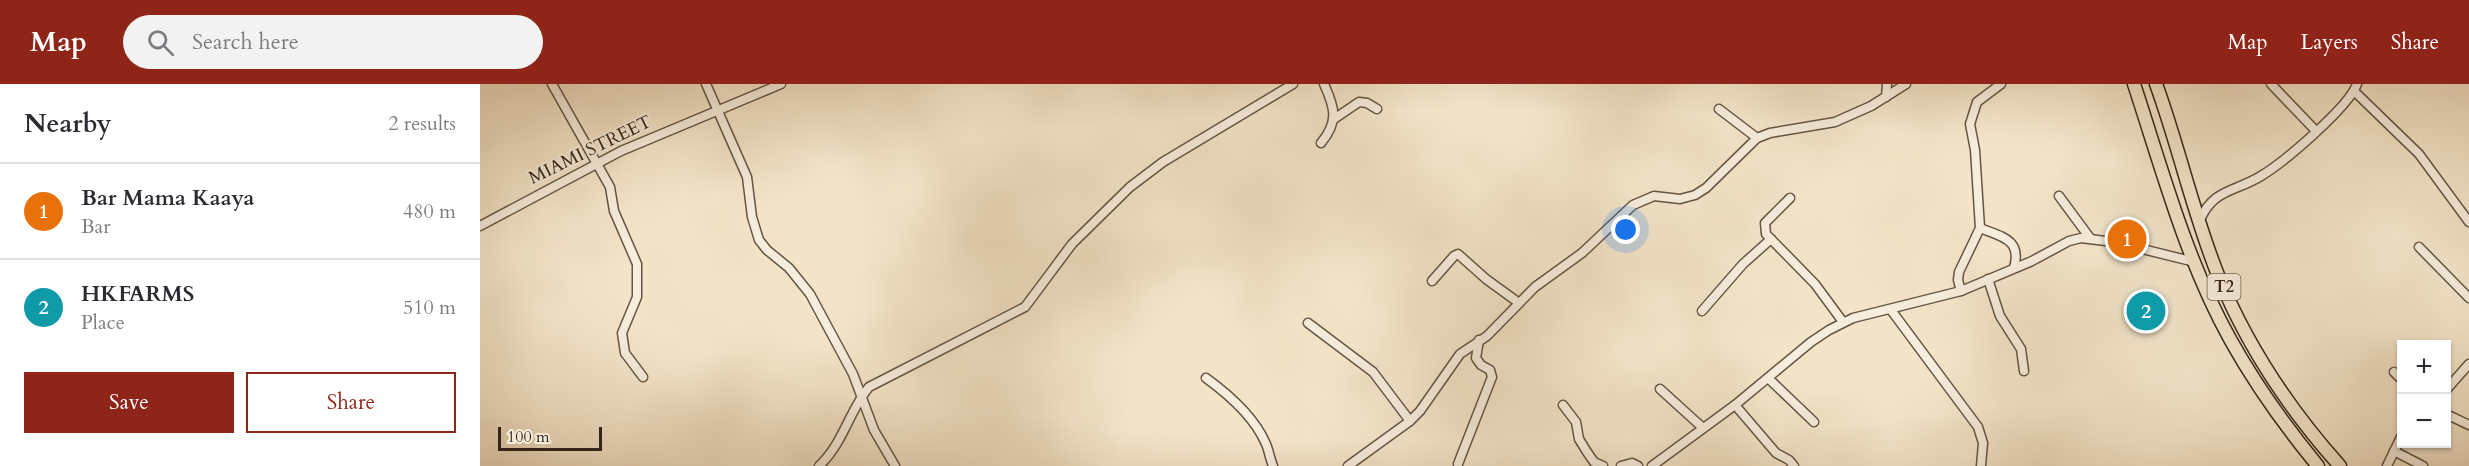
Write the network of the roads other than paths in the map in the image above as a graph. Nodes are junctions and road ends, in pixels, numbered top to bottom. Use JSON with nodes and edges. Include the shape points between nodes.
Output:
{"nodes":[{"id":1,"x":552,"y":84,"type":"edge"},
{"id":2,"x":706,"y":84,"type":"edge"},
{"id":3,"x":781,"y":84,"type":"edge"},
{"id":4,"x":1293,"y":84,"type":"edge"},
{"id":5,"x":1324,"y":84,"type":"edge"},
{"id":6,"x":1887,"y":84,"type":"edge"},
{"id":7,"x":1906,"y":84,"type":"edge"},
{"id":8,"x":2001,"y":84,"type":"edge"},
{"id":9,"x":2134,"y":84,"type":"edge"},
{"id":10,"x":2156,"y":84,"type":"edge"},
{"id":11,"x":2271,"y":84,"type":"edge"},
{"id":12,"x":2355,"y":87,"type":"edge"},
{"id":13,"x":1886,"y":97,"type":"junction"},
{"id":14,"x":1377,"y":109,"type":"dead end"},
{"id":15,"x":1719,"y":109,"type":"dead end"},
{"id":16,"x":719,"y":110,"type":"junction"},
{"id":17,"x":2166,"y":111,"type":"junction"},
{"id":18,"x":2145,"y":117,"type":"junction"},
{"id":19,"x":1334,"y":118,"type":"junction"},
{"id":20,"x":2316,"y":131,"type":"junction"},
{"id":21,"x":1757,"y":138,"type":"junction"},
{"id":22,"x":1320,"y":142,"type":"dead end"},
{"id":23,"x":2179,"y":156,"type":"junction"},
{"id":24,"x":2159,"y":162,"type":"junction"},
{"id":25,"x":598,"y":164,"type":"junction"},
{"id":26,"x":2059,"y":196,"type":"dead end"},
{"id":27,"x":1790,"y":198,"type":"dead end"},
{"id":28,"x":2200,"y":220,"type":"junction"},
{"id":29,"x":2469,"y":222,"type":"edge"},
{"id":30,"x":480,"y":226,"type":"edge"},
{"id":31,"x":1980,"y":228,"type":"junction"},
{"id":32,"x":2090,"y":238,"type":"junction"},
{"id":33,"x":1771,"y":239,"type":"junction"},
{"id":34,"x":2419,"y":247,"type":"dead end"},
{"id":35,"x":2195,"y":262,"type":"junction"},
{"id":36,"x":2014,"y":268,"type":"junction"},
{"id":37,"x":1988,"y":279,"type":"junction"},
{"id":38,"x":1432,"y":281,"type":"dead end"},
{"id":39,"x":1961,"y":291,"type":"junction"},
{"id":40,"x":2469,"y":298,"type":"edge"},
{"id":41,"x":1520,"y":303,"type":"junction"},
{"id":42,"x":1891,"y":310,"type":"junction"},
{"id":43,"x":1702,"y":311,"type":"dead end"},
{"id":44,"x":1843,"y":322,"type":"junction"},
{"id":45,"x":1308,"y":323,"type":"dead end"},
{"id":46,"x":1479,"y":340,"type":"junction"},
{"id":47,"x":2469,"y":364,"type":"edge"},
{"id":48,"x":2024,"y":371,"type":"dead end"},
{"id":49,"x":2394,"y":372,"type":"dead end"},
{"id":50,"x":2397,"y":375,"type":"edge"},
{"id":51,"x":643,"y":377,"type":"dead end"},
{"id":52,"x":1206,"y":378,"type":"dead end"},
{"id":53,"x":1768,"y":378,"type":"junction"},
{"id":54,"x":2451,"y":384,"type":"edge"},
{"id":55,"x":1660,"y":388,"type":"dead end"},
{"id":56,"x":862,"y":396,"type":"junction"},
{"id":57,"x":1563,"y":405,"type":"dead end"},
{"id":58,"x":1735,"y":405,"type":"junction"},
{"id":59,"x":2451,"y":416,"type":"edge"},
{"id":60,"x":1410,"y":421,"type":"junction"},
{"id":61,"x":1814,"y":422,"type":"dead end"},
{"id":62,"x":2469,"y":425,"type":"edge"},
{"id":63,"x":1703,"y":428,"type":"junction"},
{"id":64,"x":2397,"y":445,"type":"edge"},
{"id":65,"x":2394,"y":451,"type":"junction"},
{"id":66,"x":1458,"y":464,"type":"dead end"},
{"id":67,"x":819,"y":466,"type":"edge"},
{"id":68,"x":895,"y":466,"type":"edge"},
{"id":69,"x":1273,"y":466,"type":"edge"},
{"id":70,"x":1348,"y":466,"type":"edge"},
{"id":71,"x":1603,"y":466,"type":"edge"},
{"id":72,"x":1621,"y":466,"type":"edge"},
{"id":73,"x":1638,"y":466,"type":"edge"},
{"id":74,"x":1652,"y":466,"type":"edge"},
{"id":75,"x":1794,"y":466,"type":"edge"},
{"id":76,"x":1981,"y":466,"type":"edge"},
{"id":77,"x":2318,"y":466,"type":"edge"},
{"id":78,"x":2340,"y":466,"type":"edge"},
{"id":79,"x":2387,"y":466,"type":"edge"},
{"id":80,"x":2423,"y":466,"type":"edge"}],
"edges":[{"from":1,"to":25,"type":"street"},
{"from":2,"to":16,"type":"street"},
{"from":3,"to":16,"type":"street","name":"MIAMI STREET"},
{"from":4,"to":56,"type":"street","via":[[1163,162],[1130,187],[1072,243],[1025,307],[876,382]]},
{"from":5,"to":19,"type":"street"},
{"from":6,"to":13,"type":"street"},
{"from":7,"to":13,"type":"street"},
{"from":8,"to":31,"type":"street","via":[[1977,102],[1970,124],[1976,150]]},
{"from":9,"to":18,"type":"highway","number":"T2"},
{"from":10,"to":17,"type":"highway","number":"T2"},
{"from":11,"to":20,"type":"street"},
{"from":12,"to":20,"type":"street"},
{"from":12,"to":29,"type":"street","via":[[2419,154]]},
{"from":13,"to":21,"type":"street","via":[[1835,122]]},
{"from":14,"to":19,"type":"street","via":[[1359,102]]},
{"from":15,"to":21,"type":"street"},
{"from":16,"to":25,"type":"street","name":"MIAMI STREET","via":[[637,143]]},
{"from":16,"to":56,"type":"street","via":[[747,177],[759,240],[810,294]]},
{"from":17,"to":18,"type":"highway"},
{"from":17,"to":23,"type":"highway","number":"T2"},
{"from":18,"to":24,"type":"highway","number":"T2"},
{"from":19,"to":22,"type":"street"},
{"from":20,"to":28,"type":"street","via":[[2271,170],[2213,199]]},
{"from":21,"to":41,"type":"street","via":[[1695,195],[1680,199],[1654,196],[1633,205]]},
{"from":23,"to":24,"type":"highway"},
{"from":23,"to":28,"type":"highway","number":"T2"},
{"from":24,"to":35,"type":"highway","number":"T2"},
{"from":25,"to":30,"type":"street","name":"MIAMI STREET"},
{"from":25,"to":51,"type":"street","via":[[637,264],[637,297],[622,333],[625,353]]},
{"from":26,"to":32,"type":"street"},
{"from":27,"to":33,"type":"street","via":[[1765,223],[1764,229]]},
{"from":28,"to":78,"type":"highway","number":"T2","via":[[2235,313],[2269,374],[2305,427]]},
{"from":31,"to":36,"type":"street","via":[[2010,242],[2017,253]]},
{"from":31,"to":39,"type":"street","via":[[1959,272]]},
{"from":32,"to":35,"type":"street"},
{"from":32,"to":36,"type":"street","via":[[2069,241]]},
{"from":33,"to":43,"type":"street"},
{"from":33,"to":44,"type":"street","via":[[1815,284]]},
{"from":34,"to":40,"type":"street"},
{"from":35,"to":77,"type":"highway","number":"T2","via":[[2229,338],[2281,419]]},
{"from":36,"to":37,"type":"street"},
{"from":37,"to":39,"type":"street"},
{"from":37,"to":48,"type":"street","via":[[2000,316],[2021,349]]},
{"from":38,"to":41,"type":"street","via":[[1458,254]]},
{"from":39,"to":42,"type":"street"},
{"from":41,"to":46,"type":"street"},
{"from":42,"to":44,"type":"street"},
{"from":42,"to":76,"type":"street","via":[[1978,427],[1983,443]]},
{"from":44,"to":53,"type":"street","via":[[1811,342]]},
{"from":45,"to":60,"type":"street","via":[[1373,372]]},
{"from":46,"to":60,"type":"street","via":[[1454,360]]},
{"from":46,"to":66,"type":"street","via":[[1476,358],[1492,377]]},
{"from":47,"to":54,"type":"street"},
{"from":49,"to":50,"type":"street"},
{"from":52,"to":69,"type":"street","via":[[1250,419],[1266,443]]},
{"from":53,"to":58,"type":"street"},
{"from":53,"to":61,"type":"street"},
{"from":55,"to":63,"type":"street"},
{"from":56,"to":67,"type":"street","via":[[837,445]]},
{"from":56,"to":68,"type":"street","via":[[874,430]]},
{"from":57,"to":71,"type":"street","via":[[1576,422],[1579,439],[1587,452]]},
{"from":58,"to":63,"type":"street"},
{"from":58,"to":75,"type":"street","via":[[1776,453]]},
{"from":59,"to":62,"type":"street"},
{"from":60,"to":70,"type":"street"},
{"from":63,"to":74,"type":"street"},
{"from":64,"to":65,"type":"street"},
{"from":65,"to":79,"type":"street"},
{"from":65,"to":80,"type":"street"},
{"from":72,"to":73,"type":"street"}]}
